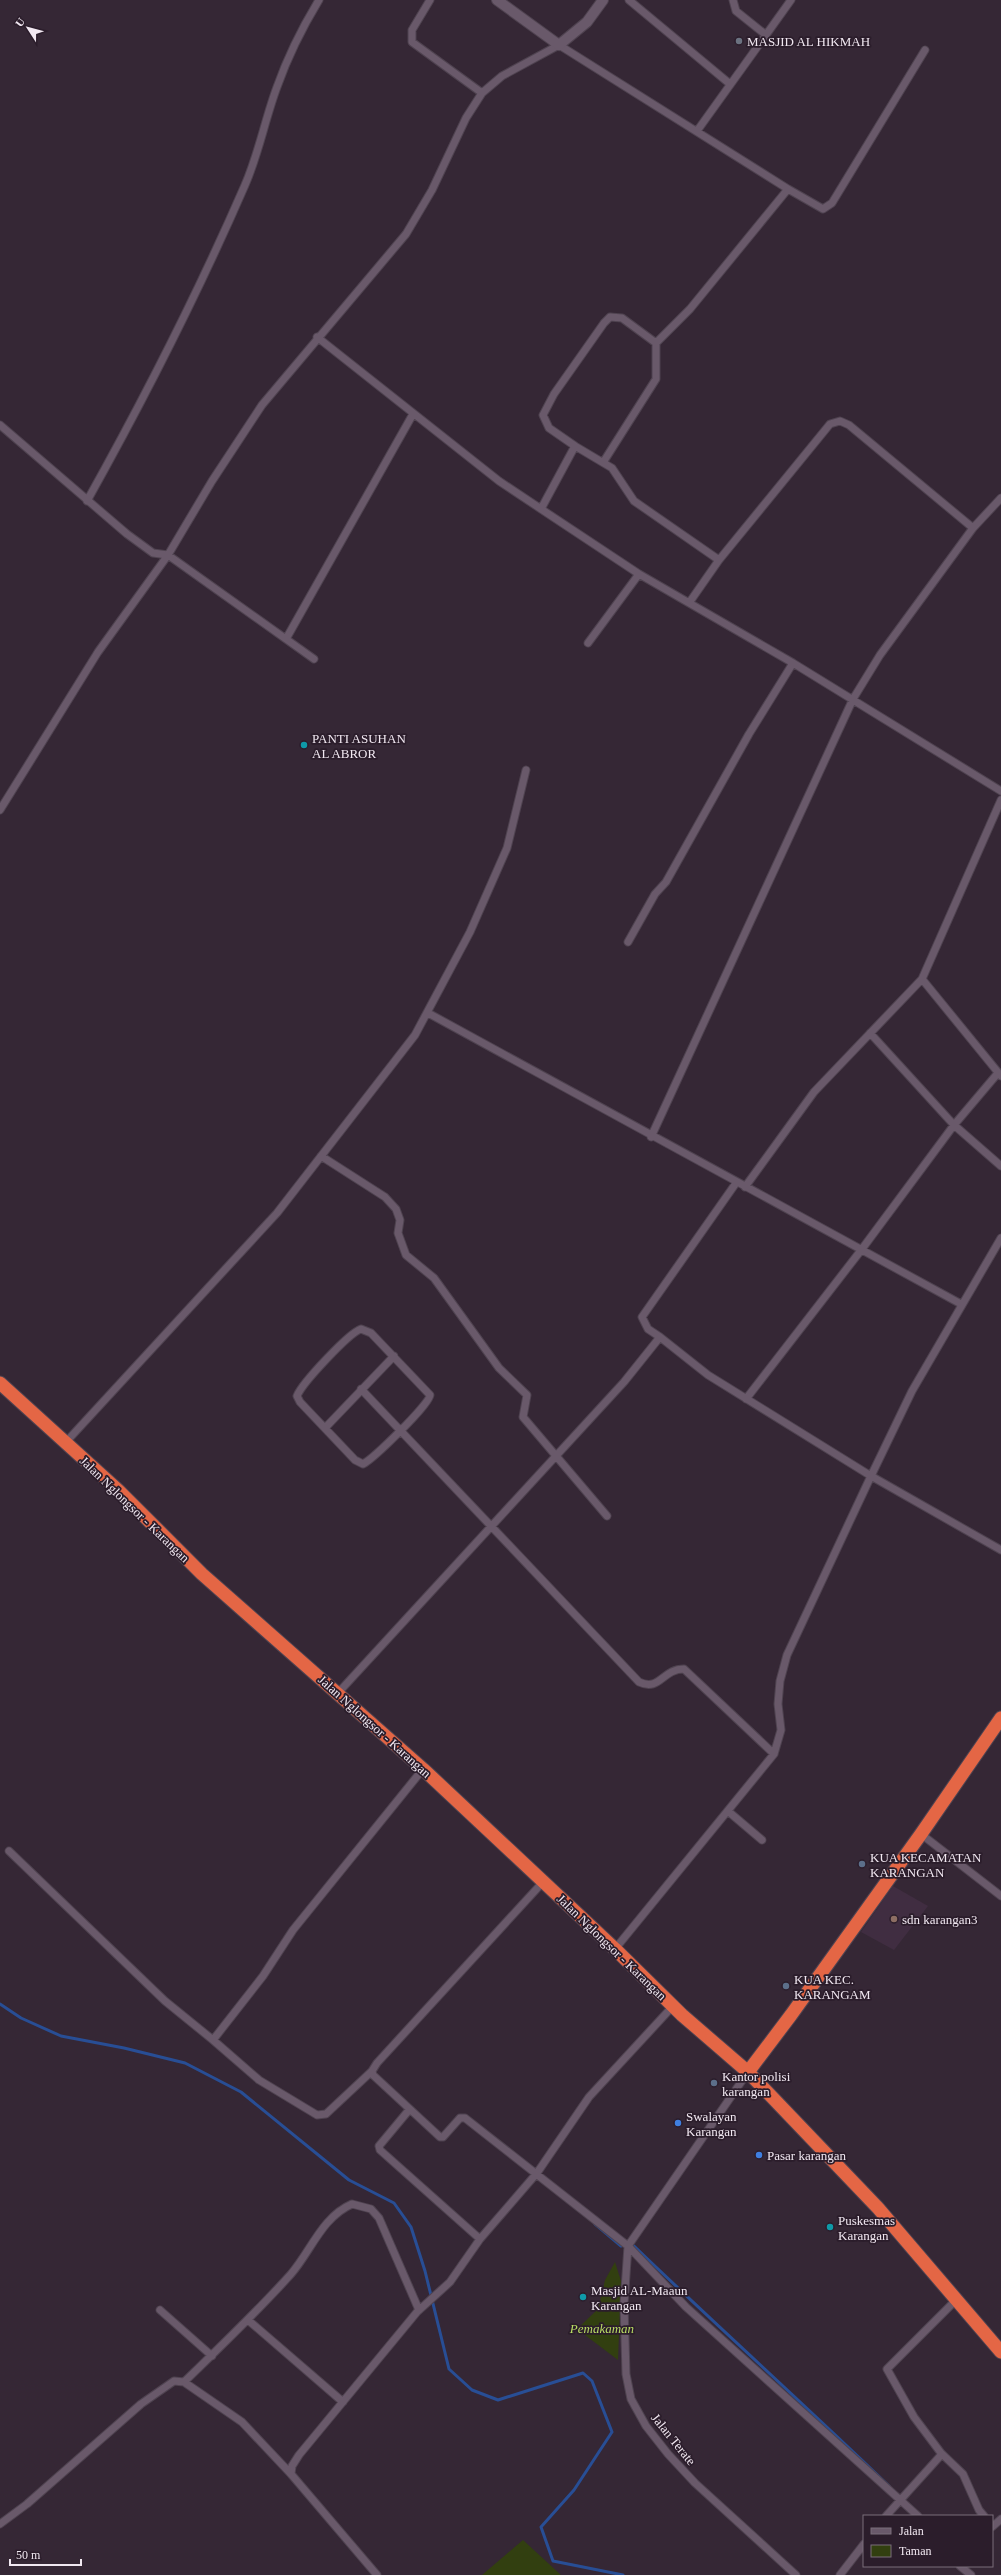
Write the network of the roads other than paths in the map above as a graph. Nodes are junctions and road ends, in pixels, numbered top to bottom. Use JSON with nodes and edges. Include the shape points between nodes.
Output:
{"nodes":[{"id":1,"x":319,"y":0,"type":"edge"},
{"id":2,"x":430,"y":0,"type":"edge"},
{"id":3,"x":497,"y":0,"type":"edge"},
{"id":4,"x":603,"y":0,"type":"edge"},
{"id":5,"x":629,"y":0,"type":"edge"},
{"id":6,"x":733,"y":0,"type":"edge"},
{"id":7,"x":791,"y":0,"type":"edge"},
{"id":8,"x":766,"y":35,"type":"junction"},
{"id":9,"x":559,"y":45,"type":"junction"},
{"id":10,"x":925,"y":50,"type":"dead end"},
{"id":11,"x":730,"y":84,"type":"junction"},
{"id":12,"x":482,"y":93,"type":"junction"},
{"id":13,"x":696,"y":131,"type":"junction"},
{"id":14,"x":788,"y":189,"type":"junction"},
{"id":15,"x":317,"y":337,"type":"junction"},
{"id":16,"x":656,"y":343,"type":"junction"},
{"id":17,"x":413,"y":414,"type":"junction"},
{"id":18,"x":0,"y":425,"type":"edge"},
{"id":19,"x":575,"y":446,"type":"junction"},
{"id":20,"x":604,"y":461,"type":"junction"},
{"id":21,"x":1001,"y":498,"type":"edge"},
{"id":22,"x":87,"y":501,"type":"junction"},
{"id":23,"x":541,"y":509,"type":"junction"},
{"id":24,"x":973,"y":528,"type":"junction"},
{"id":25,"x":168,"y":555,"type":"junction"},
{"id":26,"x":719,"y":560,"type":"junction"},
{"id":27,"x":639,"y":574,"type":"junction"},
{"id":28,"x":688,"y":603,"type":"junction"},
{"id":29,"x":286,"y":639,"type":"junction"},
{"id":30,"x":588,"y":643,"type":"dead end"},
{"id":31,"x":314,"y":659,"type":"dead end"},
{"id":32,"x":793,"y":663,"type":"junction"},
{"id":33,"x":853,"y":700,"type":"junction"},
{"id":34,"x":526,"y":770,"type":"dead end"},
{"id":35,"x":1001,"y":791,"type":"edge"},
{"id":36,"x":1001,"y":800,"type":"edge"},
{"id":37,"x":0,"y":810,"type":"edge"},
{"id":38,"x":628,"y":942,"type":"dead end"},
{"id":39,"x":922,"y":979,"type":"junction"},
{"id":40,"x":428,"y":1013,"type":"junction"},
{"id":41,"x":870,"y":1033,"type":"junction"},
{"id":42,"x":1000,"y":1075,"type":"edge"},
{"id":43,"x":954,"y":1125,"type":"junction"},
{"id":44,"x":652,"y":1137,"type":"junction"},
{"id":45,"x":321,"y":1156,"type":"junction"},
{"id":46,"x":1001,"y":1166,"type":"edge"},
{"id":47,"x":736,"y":1183,"type":"junction"},
{"id":48,"x":745,"y":1187,"type":"junction"},
{"id":49,"x":1001,"y":1238,"type":"edge"},
{"id":50,"x":862,"y":1249,"type":"junction"},
{"id":51,"x":961,"y":1304,"type":"junction"},
{"id":52,"x":660,"y":1337,"type":"junction"},
{"id":53,"x":394,"y":1356,"type":"junction"},
{"id":54,"x":0,"y":1383,"type":"edge"},
{"id":55,"x":361,"y":1389,"type":"junction"},
{"id":56,"x":746,"y":1399,"type":"junction"},
{"id":57,"x":325,"y":1428,"type":"junction"},
{"id":58,"x":401,"y":1430,"type":"junction"},
{"id":59,"x":66,"y":1442,"type":"junction"},
{"id":60,"x":556,"y":1454,"type":"junction"},
{"id":61,"x":871,"y":1476,"type":"junction"},
{"id":62,"x":607,"y":1516,"type":"dead end"},
{"id":63,"x":490,"y":1526,"type":"junction"},
{"id":64,"x":1001,"y":1550,"type":"edge"},
{"id":65,"x":338,"y":1693,"type":"junction"},
{"id":66,"x":1001,"y":1718,"type":"edge"},
{"id":67,"x":774,"y":1754,"type":"junction"},
{"id":68,"x":422,"y":1769,"type":"junction"},
{"id":69,"x":729,"y":1812,"type":"junction"},
{"id":70,"x":921,"y":1834,"type":"junction"},
{"id":71,"x":762,"y":1840,"type":"dead end"},
{"id":72,"x":9,"y":1851,"type":"dead end"},
{"id":73,"x":543,"y":1882,"type":"junction"},
{"id":74,"x":1001,"y":1896,"type":"edge"},
{"id":75,"x":615,"y":1949,"type":"junction"},
{"id":76,"x":673,"y":2006,"type":"junction"},
{"id":77,"x":212,"y":2040,"type":"junction"},
{"id":78,"x":372,"y":2071,"type":"junction"},
{"id":79,"x":748,"y":2072,"type":"junction"},
{"id":80,"x":410,"y":2110,"type":"junction"},
{"id":81,"x":537,"y":2173,"type":"junction"},
{"id":82,"x":480,"y":2239,"type":"junction"},
{"id":83,"x":628,"y":2246,"type":"junction"},
{"id":84,"x":956,"y":2300,"type":"junction"},
{"id":85,"x":421,"y":2309,"type":"junction"},
{"id":86,"x":160,"y":2310,"type":"dead end"},
{"id":87,"x":248,"y":2320,"type":"junction"},
{"id":88,"x":1001,"y":2352,"type":"edge"},
{"id":89,"x":212,"y":2356,"type":"junction"},
{"id":90,"x":184,"y":2382,"type":"junction"},
{"id":91,"x":343,"y":2402,"type":"junction"},
{"id":92,"x":942,"y":2454,"type":"junction"},
{"id":93,"x":292,"y":2474,"type":"junction"},
{"id":94,"x":901,"y":2497,"type":"junction"},
{"id":95,"x":887,"y":2515,"type":"edge"},
{"id":96,"x":917,"y":2515,"type":"edge"},
{"id":97,"x":983,"y":2515,"type":"edge"},
{"id":98,"x":1001,"y":2519,"type":"edge"},
{"id":99,"x":0,"y":2524,"type":"edge"},
{"id":100,"x":993,"y":2525,"type":"edge"},
{"id":101,"x":863,"y":2545,"type":"edge"},
{"id":102,"x":961,"y":2567,"type":"edge"},
{"id":103,"x":377,"y":2575,"type":"edge"},
{"id":104,"x":796,"y":2575,"type":"edge"},
{"id":105,"x":840,"y":2575,"type":"edge"},
{"id":106,"x":970,"y":2575,"type":"edge"}],
"edges":[{"from":1,"to":22,"type":"street","via":[[302,28],[287,61],[276,88],[254,162],[215,250],[124,435]]},
{"from":2,"to":12,"type":"street","via":[[412,30],[412,42]]},
{"from":3,"to":9,"type":"street"},
{"from":4,"to":9,"type":"street","via":[[587,22]]},
{"from":5,"to":11,"type":"street"},
{"from":6,"to":8,"type":"street","via":[[736,11]]},
{"from":7,"to":8,"type":"street"},
{"from":8,"to":11,"type":"street"},
{"from":9,"to":12,"type":"street","via":[[502,76]]},
{"from":9,"to":13,"type":"street"},
{"from":10,"to":14,"type":"street","via":[[832,202],[823,209]]},
{"from":11,"to":13,"type":"street"},
{"from":12,"to":15,"type":"street","via":[[466,118],[432,190],[406,234],[372,277]]},
{"from":13,"to":14,"type":"street"},
{"from":14,"to":16,"type":"street","via":[[690,309]]},
{"from":15,"to":17,"type":"street"},
{"from":15,"to":25,"type":"street","via":[[262,405],[208,487]]},
{"from":16,"to":19,"type":"street","via":[[622,318],[610,317],[604,323],[554,394],[543,415],[549,428]]},
{"from":16,"to":20,"type":"street","via":[[656,379]]},
{"from":17,"to":23,"type":"street"},
{"from":17,"to":29,"type":"street"},
{"from":18,"to":22,"type":"street"},
{"from":19,"to":20,"type":"street"},
{"from":19,"to":23,"type":"street"},
{"from":20,"to":26,"type":"street","via":[[612,468],[634,501]]},
{"from":21,"to":24,"type":"street"},
{"from":22,"to":25,"type":"street","via":[[153,553]]},
{"from":23,"to":27,"type":"street"},
{"from":24,"to":26,"type":"street","via":[[850,425],[840,421],[830,424],[821,432]]},
{"from":24,"to":33,"type":"street","via":[[880,655]]},
{"from":25,"to":29,"type":"street"},
{"from":25,"to":37,"type":"street","via":[[98,652]]},
{"from":26,"to":28,"type":"street"},
{"from":27,"to":28,"type":"street"},
{"from":27,"to":30,"type":"street"},
{"from":28,"to":32,"type":"street"},
{"from":29,"to":31,"type":"street"},
{"from":32,"to":33,"type":"street"},
{"from":32,"to":38,"type":"street","via":[[749,734],[666,882],[655,894]]},
{"from":33,"to":35,"type":"street"},
{"from":33,"to":44,"type":"street"},
{"from":34,"to":40,"type":"street","via":[[507,848],[470,932]]},
{"from":36,"to":39,"type":"street"},
{"from":39,"to":41,"type":"street"},
{"from":39,"to":42,"type":"street"},
{"from":40,"to":44,"type":"street"},
{"from":40,"to":45,"type":"street","via":[[415,1035]]},
{"from":41,"to":43,"type":"street"},
{"from":41,"to":48,"type":"street","via":[[814,1092]]},
{"from":42,"to":43,"type":"street"},
{"from":43,"to":46,"type":"street"},
{"from":43,"to":50,"type":"street"},
{"from":44,"to":47,"type":"street"},
{"from":45,"to":59,"type":"street","via":[[277,1213]]},
{"from":45,"to":60,"type":"street","via":[[385,1197],[396,1209],[400,1220],[398,1233],[406,1255],[434,1278],[499,1368],[527,1395],[523,1417]]},
{"from":47,"to":48,"type":"street"},
{"from":47,"to":52,"type":"street","via":[[642,1317],[648,1329]]},
{"from":48,"to":50,"type":"street"},
{"from":49,"to":51,"type":"street"},
{"from":50,"to":51,"type":"street"},
{"from":50,"to":56,"type":"street"},
{"from":51,"to":61,"type":"street","via":[[912,1392]]},
{"from":52,"to":56,"type":"street","via":[[708,1375]]},
{"from":52,"to":60,"type":"street","via":[[624,1382]]},
{"from":53,"to":55,"type":"street"},
{"from":53,"to":57,"type":"street","via":[[366,1330],[361,1329],[352,1334],[297,1396]]},
{"from":53,"to":58,"type":"street","via":[[430,1395],[427,1402]]},
{"from":54,"to":59,"type":"highway","name":"Jalan Nglongsor - Karangan"},
{"from":55,"to":57,"type":"street"},
{"from":55,"to":58,"type":"street"},
{"from":56,"to":61,"type":"street"},
{"from":57,"to":58,"type":"street","via":[[355,1460],[363,1464]]},
{"from":58,"to":63,"type":"street"},
{"from":59,"to":65,"type":"highway","name":"Jalan Nglongsor - Karangan","via":[[202,1574]]},
{"from":60,"to":62,"type":"street"},
{"from":60,"to":63,"type":"street"},
{"from":61,"to":64,"type":"street"},
{"from":61,"to":67,"type":"street","via":[[787,1655],[780,1688],[781,1730]]},
{"from":63,"to":65,"type":"street"},
{"from":63,"to":67,"type":"street","via":[[638,1682],[654,1686],[674,1669],[684,1669]]},
{"from":65,"to":68,"type":"highway","name":"Jalan Nglongsor - Karangan"},
{"from":66,"to":70,"type":"highway"},
{"from":67,"to":69,"type":"street"},
{"from":68,"to":73,"type":"highway","name":"Jalan Nglongsor - Karangan"},
{"from":68,"to":77,"type":"street","via":[[298,1925],[263,1976]]},
{"from":69,"to":71,"type":"street"},
{"from":69,"to":75,"type":"street"},
{"from":70,"to":74,"type":"street"},
{"from":70,"to":79,"type":"highway"},
{"from":72,"to":77,"type":"street","via":[[165,2001]]},
{"from":73,"to":75,"type":"highway","name":"Jalan Nglongsor - Karangan"},
{"from":73,"to":78,"type":"street"},
{"from":75,"to":76,"type":"highway","name":"Jalan Nglongsor - Karangan"},
{"from":76,"to":79,"type":"highway","name":"Jalan Nglongsor - Karangan"},
{"from":76,"to":81,"type":"street","via":[[589,2097]]},
{"from":77,"to":78,"type":"street","via":[[259,2080],[317,2115],[326,2114]]},
{"from":78,"to":80,"type":"street","via":[[376,2078]]},
{"from":79,"to":83,"type":"street"},
{"from":79,"to":84,"type":"highway","name":"Jalan Nglongsor - Karangan","via":[[878,2208]]},
{"from":80,"to":81,"type":"street","via":[[440,2137],[443,2137],[460,2118],[465,2118]]},
{"from":80,"to":82,"type":"street","via":[[379,2146],[380,2150]]},
{"from":81,"to":82,"type":"street"},
{"from":81,"to":83,"type":"street"},
{"from":82,"to":85,"type":"street","via":[[448,2284]]},
{"from":83,"to":94,"type":"street","via":[[686,2307]]},
{"from":83,"to":104,"type":"street","name":"Jalan Terate","via":[[624,2304],[626,2374],[631,2399],[646,2426],[695,2483]]},
{"from":84,"to":88,"type":"highway","name":"Jalan Nglongsor - Karangan"},
{"from":84,"to":92,"type":"street","via":[[887,2369],[914,2417]]},
{"from":85,"to":87,"type":"street","via":[[379,2218],[371,2209],[352,2204],[333,2215],[292,2272]]},
{"from":85,"to":91,"type":"street"},
{"from":86,"to":89,"type":"street"},
{"from":87,"to":89,"type":"street"},
{"from":87,"to":91,"type":"street"},
{"from":89,"to":90,"type":"street"},
{"from":90,"to":93,"type":"street","via":[[242,2422]]},
{"from":90,"to":99,"type":"street","via":[[174,2381],[141,2404],[27,2504]]},
{"from":91,"to":93,"type":"street","via":[[295,2460]]},
{"from":92,"to":94,"type":"street","via":[[921,2479]]},
{"from":92,"to":97,"type":"street","via":[[963,2474]]},
{"from":93,"to":103,"type":"street"},
{"from":94,"to":95,"type":"street"},
{"from":94,"to":96,"type":"street"},
{"from":98,"to":100,"type":"street"},
{"from":101,"to":105,"type":"street"},
{"from":102,"to":106,"type":"street"}]}
